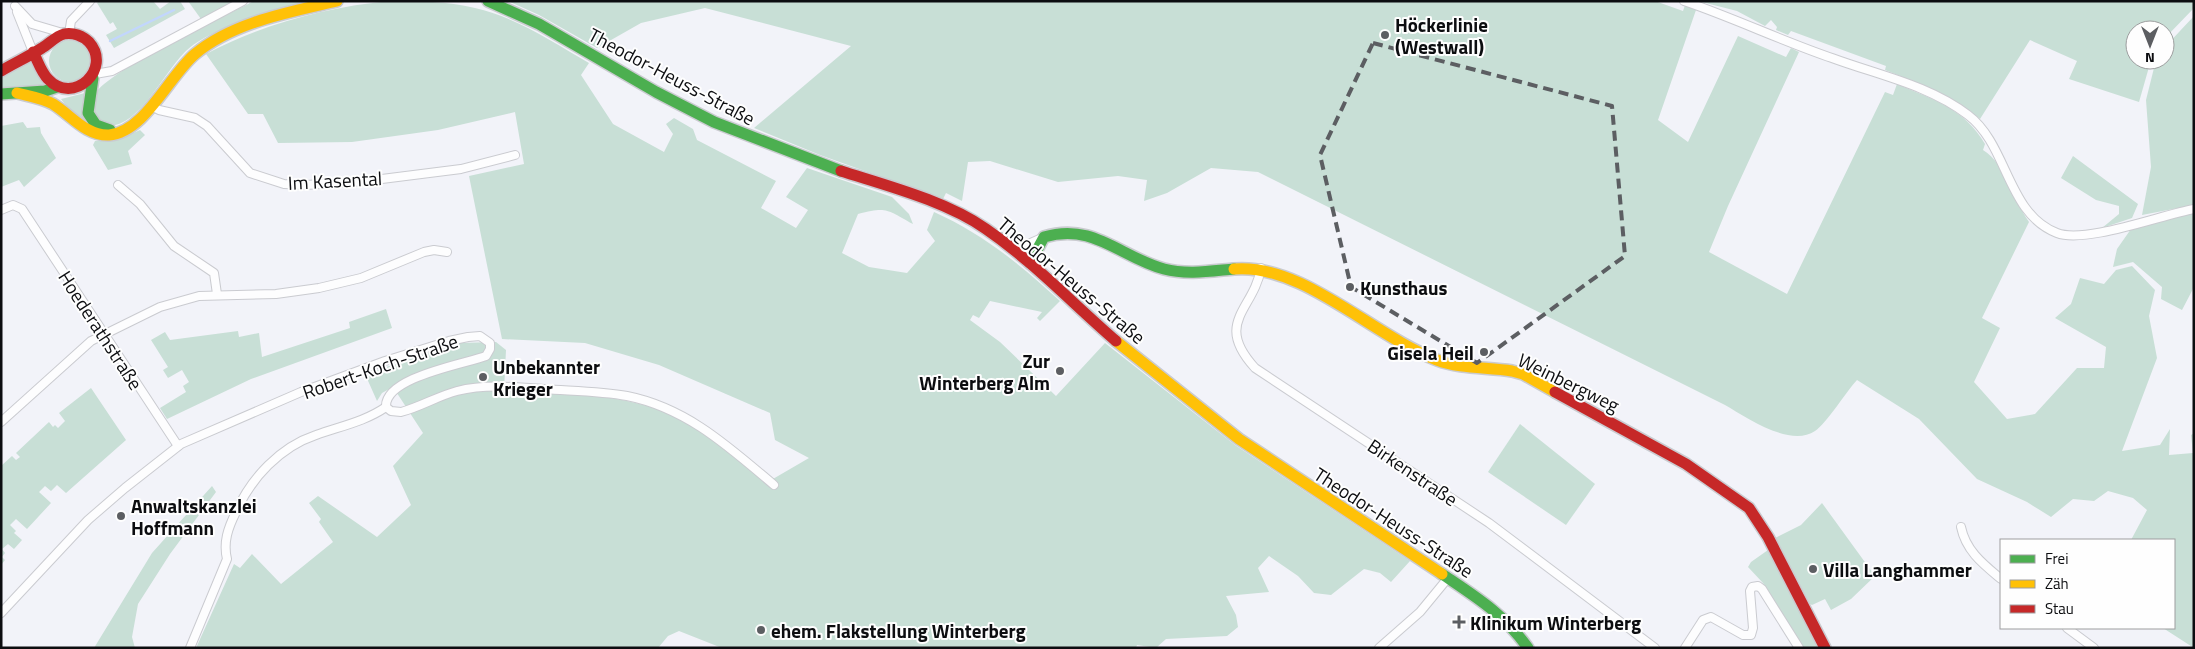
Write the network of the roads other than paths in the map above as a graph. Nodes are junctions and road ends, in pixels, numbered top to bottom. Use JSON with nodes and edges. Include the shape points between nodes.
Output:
{"nodes":[{"id":1,"x":90,"y":1,"type":"edge"},
{"id":2,"x":243,"y":1,"type":"edge"},
{"id":3,"x":337,"y":1,"type":"edge"},
{"id":4,"x":488,"y":1,"type":"edge"},
{"id":5,"x":1684,"y":1,"type":"edge"},
{"id":6,"x":14,"y":3,"type":"edge"},
{"id":7,"x":68,"y":34,"type":"junction"},
{"id":8,"x":48,"y":44,"type":"junction"},
{"id":9,"x":34,"y":52,"type":"junction"},
{"id":10,"x":1,"y":71,"type":"edge"},
{"id":11,"x":43,"y":71,"type":"junction"},
{"id":12,"x":94,"y":76,"type":"junction"},
{"id":13,"x":58,"y":87,"type":"junction"},
{"id":14,"x":17,"y":93,"type":"junction"},
{"id":15,"x":1,"y":94,"type":"edge"},
{"id":16,"x":150,"y":106,"type":"junction"},
{"id":17,"x":61,"y":109,"type":"junction"},
{"id":18,"x":133,"y":126,"type":"junction"},
{"id":19,"x":515,"y":155,"type":"dead end"},
{"id":20,"x":118,"y":185,"type":"dead end"},
{"id":21,"x":2194,"y":209,"type":"edge"},
{"id":22,"x":1,"y":210,"type":"edge"},
{"id":23,"x":1044,"y":237,"type":"junction"},
{"id":24,"x":1015,"y":250,"type":"junction"},
{"id":25,"x":447,"y":252,"type":"dead end"},
{"id":26,"x":1030,"y":263,"type":"junction"},
{"id":27,"x":1261,"y":268,"type":"junction"},
{"id":28,"x":217,"y":294,"type":"junction"},
{"id":29,"x":104,"y":334,"type":"junction"},
{"id":30,"x":386,"y":406,"type":"junction"},
{"id":31,"x":1,"y":422,"type":"edge"},
{"id":32,"x":178,"y":446,"type":"junction"},
{"id":33,"x":774,"y":485,"type":"dead end"},
{"id":34,"x":1962,"y":527,"type":"dead end"},
{"id":35,"x":1448,"y":578,"type":"junction"},
{"id":36,"x":2000,"y":578,"type":"edge"},
{"id":37,"x":1,"y":613,"type":"edge"},
{"id":38,"x":2068,"y":629,"type":"edge"},
{"id":39,"x":190,"y":648,"type":"edge"},
{"id":40,"x":1379,"y":648,"type":"edge"},
{"id":41,"x":1528,"y":648,"type":"edge"},
{"id":42,"x":1656,"y":648,"type":"edge"},
{"id":43,"x":1685,"y":648,"type":"edge"},
{"id":44,"x":1799,"y":648,"type":"edge"},
{"id":45,"x":1825,"y":648,"type":"edge"},
{"id":46,"x":2094,"y":648,"type":"edge"}],
"edges":[{"from":1,"to":7,"type":"street","via":[[71,21]]},
{"from":2,"to":12,"type":"street","via":[[112,71]]},
{"from":3,"to":16,"type":"street","via":[[250,25],[211,43],[182,65]]},
{"from":4,"to":24,"type":"street","name":"Theodor-Heuss-Straße","via":[[539,24],[714,122],[811,161],[925,198],[971,220]]},
{"from":5,"to":21,"type":"street","via":[[1831,58],[1896,79],[1956,106],[1982,129],[2030,213],[2057,233],[2088,235]]},
{"from":6,"to":7,"type":"street","via":[[32,24]]},
{"from":6,"to":9,"type":"street"},
{"from":7,"to":8,"type":"street"},
{"from":7,"to":12,"type":"street","via":[[81,36],[95,49],[98,62]]},
{"from":8,"to":9,"type":"street"},
{"from":8,"to":11,"type":"street","via":[[42,57]]},
{"from":9,"to":10,"type":"street"},
{"from":9,"to":11,"type":"street"},
{"from":11,"to":13,"type":"street"},
{"from":12,"to":13,"type":"street","via":[[77,89]]},
{"from":12,"to":18,"type":"street","via":[[87,106],[91,120],[108,130]]},
{"from":13,"to":14,"type":"street"},
{"from":13,"to":17,"type":"street","via":[[56,97]]},
{"from":14,"to":15,"type":"street"},
{"from":14,"to":17,"type":"street","via":[[51,102]]},
{"from":16,"to":18,"type":"street"},
{"from":16,"to":19,"type":"street","name":"Im Kasental","via":[[195,118],[207,126],[250,173],[284,184],[366,181],[461,169]]},
{"from":17,"to":18,"type":"street","via":[[80,126],[93,132],[118,134]]},
{"from":20,"to":28,"type":"street","via":[[140,204],[178,250],[214,274]]},
{"from":22,"to":29,"type":"street","name":"Hoederathstraße","via":[[13,205],[19,206],[26,214]]},
{"from":23,"to":24,"type":"street","name":"Weinbergweg"},
{"from":23,"to":26,"type":"street"},
{"from":23,"to":27,"type":"street","name":"Weinbergweg","via":[[1068,232],[1082,234],[1153,266],[1182,272]]},
{"from":24,"to":26,"type":"street","name":"Theodor-Heuss-Straße"},
{"from":25,"to":28,"type":"street","via":[[424,252],[361,278],[298,292]]},
{"from":26,"to":35,"type":"street","name":"Theodor-Heuss-Straße","via":[[1121,345],[1216,422],[1284,471]]},
{"from":27,"to":42,"type":"street","name":"Birkenstraße","via":[[1255,287],[1241,310],[1237,330],[1242,350],[1255,368],[1503,533]]},
{"from":27,"to":45,"type":"street","name":"Weinbergweg","via":[[1290,278],[1438,361],[1501,368],[1523,374],[1686,464],[1756,516]]},
{"from":28,"to":29,"type":"street","via":[[173,302]]},
{"from":29,"to":31,"type":"street","via":[[91,341]]},
{"from":29,"to":32,"type":"street","name":"Hoederathstraße"},
{"from":30,"to":32,"type":"street","name":"Robert-Koch-Straße","via":[[389,394],[410,382],[439,369],[486,356],[490,343],[480,336],[449,340],[385,361],[268,405]]},
{"from":30,"to":33,"type":"street","via":[[391,411],[401,412],[456,391],[479,387],[625,396],[648,401],[692,420]]},
{"from":30,"to":39,"type":"street","via":[[357,423],[302,440],[276,458],[248,488],[229,526],[225,544],[227,559]]},
{"from":32,"to":37,"type":"street","name":"Robert-Koch-Straße","via":[[88,520]]},
{"from":34,"to":36,"type":"street","via":[[1970,550]]},
{"from":35,"to":40,"type":"street","via":[[1420,612]]},
{"from":35,"to":41,"type":"street","name":"Theodor-Heuss-Straße","via":[[1504,618]]},
{"from":38,"to":46,"type":"street"},
{"from":43,"to":44,"type":"street","via":[[1703,620],[1711,617],[1743,635],[1751,635],[1750,591],[1758,586]]}]}
